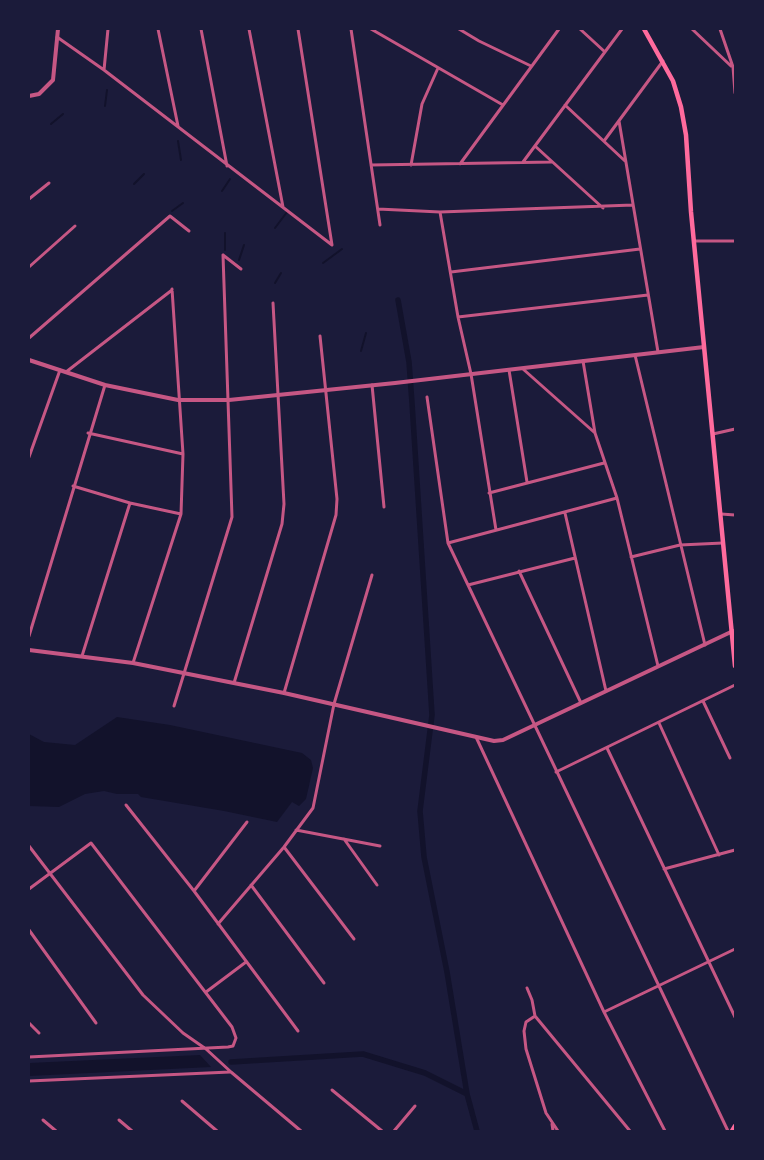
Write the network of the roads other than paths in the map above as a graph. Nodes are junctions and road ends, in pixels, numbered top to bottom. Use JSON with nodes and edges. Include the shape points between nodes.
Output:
{"nodes":[{"id":1,"x":58,"y":29,"type":"edge"},
{"id":2,"x":108,"y":29,"type":"edge"},
{"id":3,"x":158,"y":29,"type":"edge"},
{"id":4,"x":201,"y":29,"type":"edge"},
{"id":5,"x":249,"y":29,"type":"edge"},
{"id":6,"x":298,"y":29,"type":"edge"},
{"id":7,"x":351,"y":29,"type":"edge"},
{"id":8,"x":371,"y":29,"type":"edge"},
{"id":9,"x":459,"y":29,"type":"edge"},
{"id":10,"x":551,"y":29,"type":"edge"},
{"id":11,"x":580,"y":29,"type":"edge"},
{"id":12,"x":622,"y":29,"type":"edge"},
{"id":13,"x":644,"y":29,"type":"edge"},
{"id":14,"x":692,"y":29,"type":"edge"},
{"id":15,"x":720,"y":29,"type":"edge"},
{"id":16,"x":557,"y":30,"type":"edge"},
{"id":17,"x":57,"y":37,"type":"junction"},
{"id":18,"x":605,"y":52,"type":"junction"},
{"id":19,"x":664,"y":60,"type":"junction"},
{"id":20,"x":531,"y":66,"type":"junction"},
{"id":21,"x":438,"y":68,"type":"junction"},
{"id":22,"x":734,"y":68,"type":"edge"},
{"id":23,"x":104,"y":70,"type":"junction"},
{"id":24,"x":735,"y":93,"type":"edge"},
{"id":25,"x":29,"y":96,"type":"edge"},
{"id":26,"x":503,"y":105,"type":"junction"},
{"id":27,"x":565,"y":105,"type":"junction"},
{"id":28,"x":619,"y":121,"type":"junction"},
{"id":29,"x":178,"y":127,"type":"junction"},
{"id":30,"x":604,"y":141,"type":"junction"},
{"id":31,"x":535,"y":146,"type":"junction"},
{"id":32,"x":523,"y":162,"type":"junction"},
{"id":33,"x":552,"y":162,"type":"junction"},
{"id":34,"x":626,"y":162,"type":"junction"},
{"id":35,"x":460,"y":164,"type":"junction"},
{"id":36,"x":411,"y":165,"type":"junction"},
{"id":37,"x":227,"y":166,"type":"junction"},
{"id":38,"x":371,"y":166,"type":"junction"},
{"id":39,"x":50,"y":183,"type":"dead end"},
{"id":40,"x":29,"y":199,"type":"edge"},
{"id":41,"x":633,"y":206,"type":"junction"},
{"id":42,"x":284,"y":208,"type":"junction"},
{"id":43,"x":603,"y":208,"type":"junction"},
{"id":44,"x":378,"y":209,"type":"junction"},
{"id":45,"x":440,"y":212,"type":"junction"},
{"id":46,"x":380,"y":225,"type":"dead end"},
{"id":47,"x":75,"y":226,"type":"dead end"},
{"id":48,"x":189,"y":231,"type":"dead end"},
{"id":49,"x":695,"y":241,"type":"junction"},
{"id":50,"x":735,"y":241,"type":"edge"},
{"id":51,"x":640,"y":249,"type":"junction"},
{"id":52,"x":29,"y":266,"type":"edge"},
{"id":53,"x":241,"y":269,"type":"dead end"},
{"id":54,"x":451,"y":272,"type":"junction"},
{"id":55,"x":648,"y":295,"type":"junction"},
{"id":56,"x":273,"y":303,"type":"dead end"},
{"id":57,"x":458,"y":317,"type":"junction"},
{"id":58,"x":320,"y":336,"type":"dead end"},
{"id":59,"x":29,"y":338,"type":"edge"},
{"id":60,"x":704,"y":347,"type":"junction"},
{"id":61,"x":658,"y":352,"type":"junction"},
{"id":62,"x":635,"y":355,"type":"junction"},
{"id":63,"x":29,"y":360,"type":"edge"},
{"id":64,"x":583,"y":361,"type":"junction"},
{"id":65,"x":523,"y":368,"type":"junction"},
{"id":66,"x":60,"y":370,"type":"junction"},
{"id":67,"x":509,"y":370,"type":"junction"},
{"id":68,"x":66,"y":372,"type":"junction"},
{"id":69,"x":471,"y":374,"type":"junction"},
{"id":70,"x":104,"y":385,"type":"junction"},
{"id":71,"x":372,"y":385,"type":"junction"},
{"id":72,"x":326,"y":390,"type":"junction"},
{"id":73,"x":280,"y":396,"type":"junction"},
{"id":74,"x":427,"y":397,"type":"dead end"},
{"id":75,"x":178,"y":400,"type":"junction"},
{"id":76,"x":229,"y":400,"type":"junction"},
{"id":77,"x":735,"y":429,"type":"edge"},
{"id":78,"x":88,"y":433,"type":"junction"},
{"id":79,"x":595,"y":433,"type":"junction"},
{"id":80,"x":712,"y":434,"type":"junction"},
{"id":81,"x":183,"y":454,"type":"junction"},
{"id":82,"x":29,"y":457,"type":"edge"},
{"id":83,"x":604,"y":463,"type":"junction"},
{"id":84,"x":527,"y":482,"type":"junction"},
{"id":85,"x":73,"y":486,"type":"junction"},
{"id":86,"x":488,"y":493,"type":"junction"},
{"id":87,"x":617,"y":498,"type":"junction"},
{"id":88,"x":130,"y":503,"type":"junction"},
{"id":89,"x":384,"y":506,"type":"dead end"},
{"id":90,"x":565,"y":512,"type":"junction"},
{"id":91,"x":181,"y":514,"type":"junction"},
{"id":92,"x":721,"y":514,"type":"junction"},
{"id":93,"x":735,"y":515,"type":"edge"},
{"id":94,"x":496,"y":530,"type":"junction"},
{"id":95,"x":724,"y":542,"type":"junction"},
{"id":96,"x":448,"y":543,"type":"junction"},
{"id":97,"x":680,"y":545,"type":"junction"},
{"id":98,"x":631,"y":557,"type":"junction"},
{"id":99,"x":575,"y":558,"type":"junction"},
{"id":100,"x":519,"y":571,"type":"junction"},
{"id":101,"x":372,"y":575,"type":"dead end"},
{"id":102,"x":468,"y":585,"type":"junction"},
{"id":103,"x":733,"y":620,"type":"edge"},
{"id":104,"x":732,"y":631,"type":"junction"},
{"id":105,"x":29,"y":636,"type":"edge"},
{"id":106,"x":705,"y":644,"type":"junction"},
{"id":107,"x":29,"y":651,"type":"edge"},
{"id":108,"x":82,"y":656,"type":"junction"},
{"id":109,"x":133,"y":663,"type":"junction"},
{"id":110,"x":735,"y":666,"type":"edge"},
{"id":111,"x":658,"y":667,"type":"junction"},
{"id":112,"x":183,"y":673,"type":"junction"},
{"id":113,"x":234,"y":683,"type":"junction"},
{"id":114,"x":735,"y":685,"type":"edge"},
{"id":115,"x":606,"y":691,"type":"junction"},
{"id":116,"x":284,"y":693,"type":"junction"},
{"id":117,"x":703,"y":701,"type":"junction"},
{"id":118,"x":581,"y":703,"type":"junction"},
{"id":119,"x":334,"y":704,"type":"junction"},
{"id":120,"x":174,"y":706,"type":"dead end"},
{"id":121,"x":659,"y":722,"type":"junction"},
{"id":122,"x":533,"y":726,"type":"junction"},
{"id":123,"x":476,"y":737,"type":"junction"},
{"id":124,"x":607,"y":748,"type":"junction"},
{"id":125,"x":730,"y":758,"type":"dead end"},
{"id":126,"x":556,"y":772,"type":"junction"},
{"id":127,"x":126,"y":805,"type":"dead end"},
{"id":128,"x":247,"y":822,"type":"dead end"},
{"id":129,"x":296,"y":830,"type":"junction"},
{"id":130,"x":343,"y":839,"type":"junction"},
{"id":131,"x":29,"y":846,"type":"edge"},
{"id":132,"x":380,"y":846,"type":"dead end"},
{"id":133,"x":284,"y":847,"type":"junction"},
{"id":134,"x":735,"y":850,"type":"edge"},
{"id":135,"x":719,"y":854,"type":"junction"},
{"id":136,"x":664,"y":869,"type":"junction"},
{"id":137,"x":50,"y":873,"type":"junction"},
{"id":138,"x":251,"y":885,"type":"junction"},
{"id":139,"x":377,"y":885,"type":"dead end"},
{"id":140,"x":29,"y":889,"type":"edge"},
{"id":141,"x":194,"y":891,"type":"junction"},
{"id":142,"x":218,"y":924,"type":"junction"},
{"id":143,"x":29,"y":930,"type":"edge"},
{"id":144,"x":354,"y":939,"type":"dead end"},
{"id":145,"x":735,"y":949,"type":"edge"},
{"id":146,"x":246,"y":962,"type":"junction"},
{"id":147,"x":708,"y":962,"type":"junction"},
{"id":148,"x":324,"y":983,"type":"dead end"},
{"id":149,"x":659,"y":986,"type":"junction"},
{"id":150,"x":527,"y":988,"type":"dead end"},
{"id":151,"x":206,"y":992,"type":"junction"},
{"id":152,"x":604,"y":1012,"type":"junction"},
{"id":153,"x":535,"y":1016,"type":"junction"},
{"id":154,"x":735,"y":1017,"type":"edge"},
{"id":155,"x":29,"y":1023,"type":"edge"},
{"id":156,"x":96,"y":1023,"type":"dead end"},
{"id":157,"x":298,"y":1031,"type":"dead end"},
{"id":158,"x":38,"y":1033,"type":"dead end"},
{"id":159,"x":206,"y":1049,"type":"junction"},
{"id":160,"x":29,"y":1057,"type":"edge"},
{"id":161,"x":231,"y":1072,"type":"junction"},
{"id":162,"x":29,"y":1081,"type":"edge"},
{"id":163,"x":332,"y":1090,"type":"dead end"},
{"id":164,"x":182,"y":1101,"type":"dead end"},
{"id":165,"x":415,"y":1106,"type":"dead end"},
{"id":166,"x":43,"y":1120,"type":"dead end"},
{"id":167,"x":119,"y":1120,"type":"dead end"},
{"id":168,"x":552,"y":1123,"type":"junction"},
{"id":169,"x":735,"y":1126,"type":"edge"},
{"id":170,"x":56,"y":1131,"type":"edge"},
{"id":171,"x":132,"y":1131,"type":"edge"},
{"id":172,"x":217,"y":1131,"type":"edge"},
{"id":173,"x":301,"y":1131,"type":"edge"},
{"id":174,"x":382,"y":1131,"type":"edge"},
{"id":175,"x":394,"y":1131,"type":"edge"},
{"id":176,"x":553,"y":1131,"type":"edge"},
{"id":177,"x":558,"y":1131,"type":"edge"},
{"id":178,"x":630,"y":1131,"type":"edge"},
{"id":179,"x":665,"y":1131,"type":"edge"},
{"id":180,"x":728,"y":1131,"type":"edge"},
{"id":181,"x":732,"y":1131,"type":"edge"}],
"edges":[{"from":1,"to":17,"type":"street"},
{"from":2,"to":23,"type":"street"},
{"from":3,"to":29,"type":"street"},
{"from":4,"to":37,"type":"street"},
{"from":5,"to":42,"type":"street"},
{"from":6,"to":42,"type":"street","via":[[332,245]]},
{"from":7,"to":38,"type":"street"},
{"from":8,"to":21,"type":"street"},
{"from":9,"to":20,"type":"street"},
{"from":10,"to":16,"type":"street"},
{"from":11,"to":18,"type":"street"},
{"from":12,"to":18,"type":"street"},
{"from":13,"to":19,"type":"main road"},
{"from":14,"to":22,"type":"street"},
{"from":15,"to":22,"type":"street"},
{"from":16,"to":20,"type":"street"},
{"from":17,"to":23,"type":"street"},
{"from":17,"to":25,"type":"street","via":[[53,80],[39,94]]},
{"from":18,"to":27,"type":"street"},
{"from":19,"to":28,"type":"street"},
{"from":19,"to":49,"type":"main road","via":[[684,119]]},
{"from":20,"to":26,"type":"street"},
{"from":21,"to":26,"type":"street"},
{"from":21,"to":36,"type":"street","via":[[422,104]]},
{"from":22,"to":24,"type":"street"},
{"from":23,"to":29,"type":"street"},
{"from":26,"to":35,"type":"street"},
{"from":27,"to":30,"type":"street"},
{"from":27,"to":31,"type":"street"},
{"from":28,"to":30,"type":"street"},
{"from":28,"to":34,"type":"street"},
{"from":29,"to":37,"type":"street"},
{"from":30,"to":34,"type":"street"},
{"from":31,"to":32,"type":"street"},
{"from":31,"to":33,"type":"street"},
{"from":32,"to":33,"type":"street"},
{"from":32,"to":35,"type":"street"},
{"from":33,"to":43,"type":"street"},
{"from":34,"to":41,"type":"street"},
{"from":35,"to":36,"type":"street"},
{"from":36,"to":38,"type":"street"},
{"from":37,"to":42,"type":"street"},
{"from":38,"to":44,"type":"street"},
{"from":39,"to":40,"type":"street"},
{"from":41,"to":43,"type":"street"},
{"from":41,"to":51,"type":"street"},
{"from":43,"to":45,"type":"street"},
{"from":44,"to":45,"type":"street"},
{"from":44,"to":46,"type":"street"},
{"from":45,"to":54,"type":"street"},
{"from":47,"to":52,"type":"street"},
{"from":48,"to":59,"type":"street","via":[[170,216]]},
{"from":49,"to":50,"type":"street"},
{"from":49,"to":60,"type":"main road"},
{"from":51,"to":54,"type":"street"},
{"from":51,"to":55,"type":"street"},
{"from":53,"to":76,"type":"street","via":[[223,255]]},
{"from":54,"to":57,"type":"street"},
{"from":55,"to":57,"type":"street"},
{"from":55,"to":61,"type":"street"},
{"from":56,"to":73,"type":"street"},
{"from":57,"to":69,"type":"street"},
{"from":58,"to":72,"type":"street"},
{"from":60,"to":61,"type":"street"},
{"from":60,"to":80,"type":"main road"},
{"from":61,"to":62,"type":"street"},
{"from":62,"to":64,"type":"street"},
{"from":62,"to":97,"type":"street"},
{"from":63,"to":66,"type":"street"},
{"from":64,"to":65,"type":"street"},
{"from":64,"to":79,"type":"street"},
{"from":65,"to":67,"type":"street"},
{"from":65,"to":79,"type":"street"},
{"from":66,"to":68,"type":"street"},
{"from":66,"to":82,"type":"street"},
{"from":67,"to":69,"type":"street"},
{"from":67,"to":84,"type":"street"},
{"from":68,"to":70,"type":"street"},
{"from":68,"to":75,"type":"street","via":[[172,289]]},
{"from":69,"to":71,"type":"street"},
{"from":69,"to":86,"type":"street"},
{"from":70,"to":75,"type":"street"},
{"from":70,"to":78,"type":"street"},
{"from":71,"to":72,"type":"street"},
{"from":71,"to":89,"type":"street"},
{"from":72,"to":73,"type":"street"},
{"from":72,"to":116,"type":"street","via":[[336,515]]},
{"from":73,"to":76,"type":"street"},
{"from":73,"to":113,"type":"street","via":[[282,524]]},
{"from":74,"to":96,"type":"street"},
{"from":75,"to":76,"type":"street"},
{"from":75,"to":81,"type":"street"},
{"from":76,"to":112,"type":"street","via":[[232,517]]},
{"from":77,"to":80,"type":"street"},
{"from":78,"to":81,"type":"street"},
{"from":78,"to":85,"type":"street"},
{"from":79,"to":83,"type":"street"},
{"from":80,"to":92,"type":"main road"},
{"from":81,"to":91,"type":"street"},
{"from":83,"to":84,"type":"street"},
{"from":83,"to":87,"type":"street"},
{"from":84,"to":86,"type":"street"},
{"from":85,"to":88,"type":"street"},
{"from":85,"to":105,"type":"street"},
{"from":86,"to":94,"type":"street"},
{"from":87,"to":90,"type":"street"},
{"from":87,"to":98,"type":"street"},
{"from":88,"to":91,"type":"street"},
{"from":88,"to":108,"type":"street"},
{"from":90,"to":94,"type":"street"},
{"from":90,"to":99,"type":"street"},
{"from":91,"to":109,"type":"street"},
{"from":92,"to":93,"type":"street"},
{"from":92,"to":95,"type":"main road"},
{"from":94,"to":96,"type":"street"},
{"from":95,"to":97,"type":"street"},
{"from":95,"to":103,"type":"main road"},
{"from":96,"to":102,"type":"street"},
{"from":97,"to":98,"type":"street"},
{"from":97,"to":106,"type":"street"},
{"from":98,"to":111,"type":"street"},
{"from":99,"to":100,"type":"street"},
{"from":99,"to":115,"type":"street"},
{"from":100,"to":102,"type":"street"},
{"from":100,"to":118,"type":"street"},
{"from":101,"to":119,"type":"street"},
{"from":102,"to":122,"type":"street"},
{"from":103,"to":104,"type":"main road"},
{"from":104,"to":106,"type":"street"},
{"from":104,"to":110,"type":"main road"},
{"from":106,"to":111,"type":"street"},
{"from":107,"to":108,"type":"street"},
{"from":108,"to":109,"type":"street"},
{"from":109,"to":112,"type":"street"},
{"from":111,"to":115,"type":"street"},
{"from":112,"to":113,"type":"street"},
{"from":112,"to":120,"type":"street"},
{"from":113,"to":116,"type":"street"},
{"from":114,"to":117,"type":"street"},
{"from":115,"to":118,"type":"street"},
{"from":116,"to":119,"type":"street"},
{"from":117,"to":121,"type":"street"},
{"from":117,"to":125,"type":"street"},
{"from":118,"to":122,"type":"street"},
{"from":119,"to":123,"type":"street"},
{"from":119,"to":129,"type":"street","via":[[312,808]]},
{"from":121,"to":124,"type":"street"},
{"from":121,"to":135,"type":"street"},
{"from":122,"to":123,"type":"street","via":[[503,740]]},
{"from":122,"to":126,"type":"street"},
{"from":123,"to":152,"type":"street"},
{"from":124,"to":126,"type":"street"},
{"from":124,"to":136,"type":"street"},
{"from":126,"to":149,"type":"street"},
{"from":127,"to":141,"type":"street"},
{"from":128,"to":141,"type":"street"},
{"from":129,"to":130,"type":"street"},
{"from":129,"to":133,"type":"street"},
{"from":130,"to":132,"type":"street"},
{"from":130,"to":139,"type":"street"},
{"from":131,"to":137,"type":"street"},
{"from":133,"to":138,"type":"street"},
{"from":133,"to":144,"type":"street"},
{"from":134,"to":135,"type":"street"},
{"from":135,"to":136,"type":"street"},
{"from":136,"to":147,"type":"street"},
{"from":137,"to":140,"type":"street"},
{"from":137,"to":151,"type":"street","via":[[91,843]]},
{"from":137,"to":159,"type":"street","via":[[143,995],[183,1033]]},
{"from":138,"to":142,"type":"street"},
{"from":138,"to":148,"type":"street"},
{"from":141,"to":142,"type":"street"},
{"from":142,"to":146,"type":"street"},
{"from":143,"to":156,"type":"street"},
{"from":145,"to":147,"type":"street"},
{"from":146,"to":151,"type":"street"},
{"from":146,"to":157,"type":"street"},
{"from":147,"to":149,"type":"street"},
{"from":147,"to":154,"type":"street"},
{"from":149,"to":152,"type":"street"},
{"from":149,"to":180,"type":"street"},
{"from":150,"to":153,"type":"street"},
{"from":151,"to":159,"type":"street","via":[[232,1027],[236,1038],[233,1046]]},
{"from":152,"to":179,"type":"street"},
{"from":153,"to":168,"type":"street","via":[[526,1022],[526,1049],[546,1114]]},
{"from":153,"to":178,"type":"street"},
{"from":155,"to":158,"type":"street"},
{"from":159,"to":160,"type":"street"},
{"from":159,"to":161,"type":"street"},
{"from":161,"to":162,"type":"street"},
{"from":161,"to":173,"type":"street"},
{"from":163,"to":174,"type":"street"},
{"from":164,"to":172,"type":"street"},
{"from":165,"to":175,"type":"street"},
{"from":166,"to":170,"type":"street"},
{"from":167,"to":171,"type":"street"},
{"from":168,"to":176,"type":"street"},
{"from":168,"to":177,"type":"street"},
{"from":169,"to":181,"type":"main road"}]}
